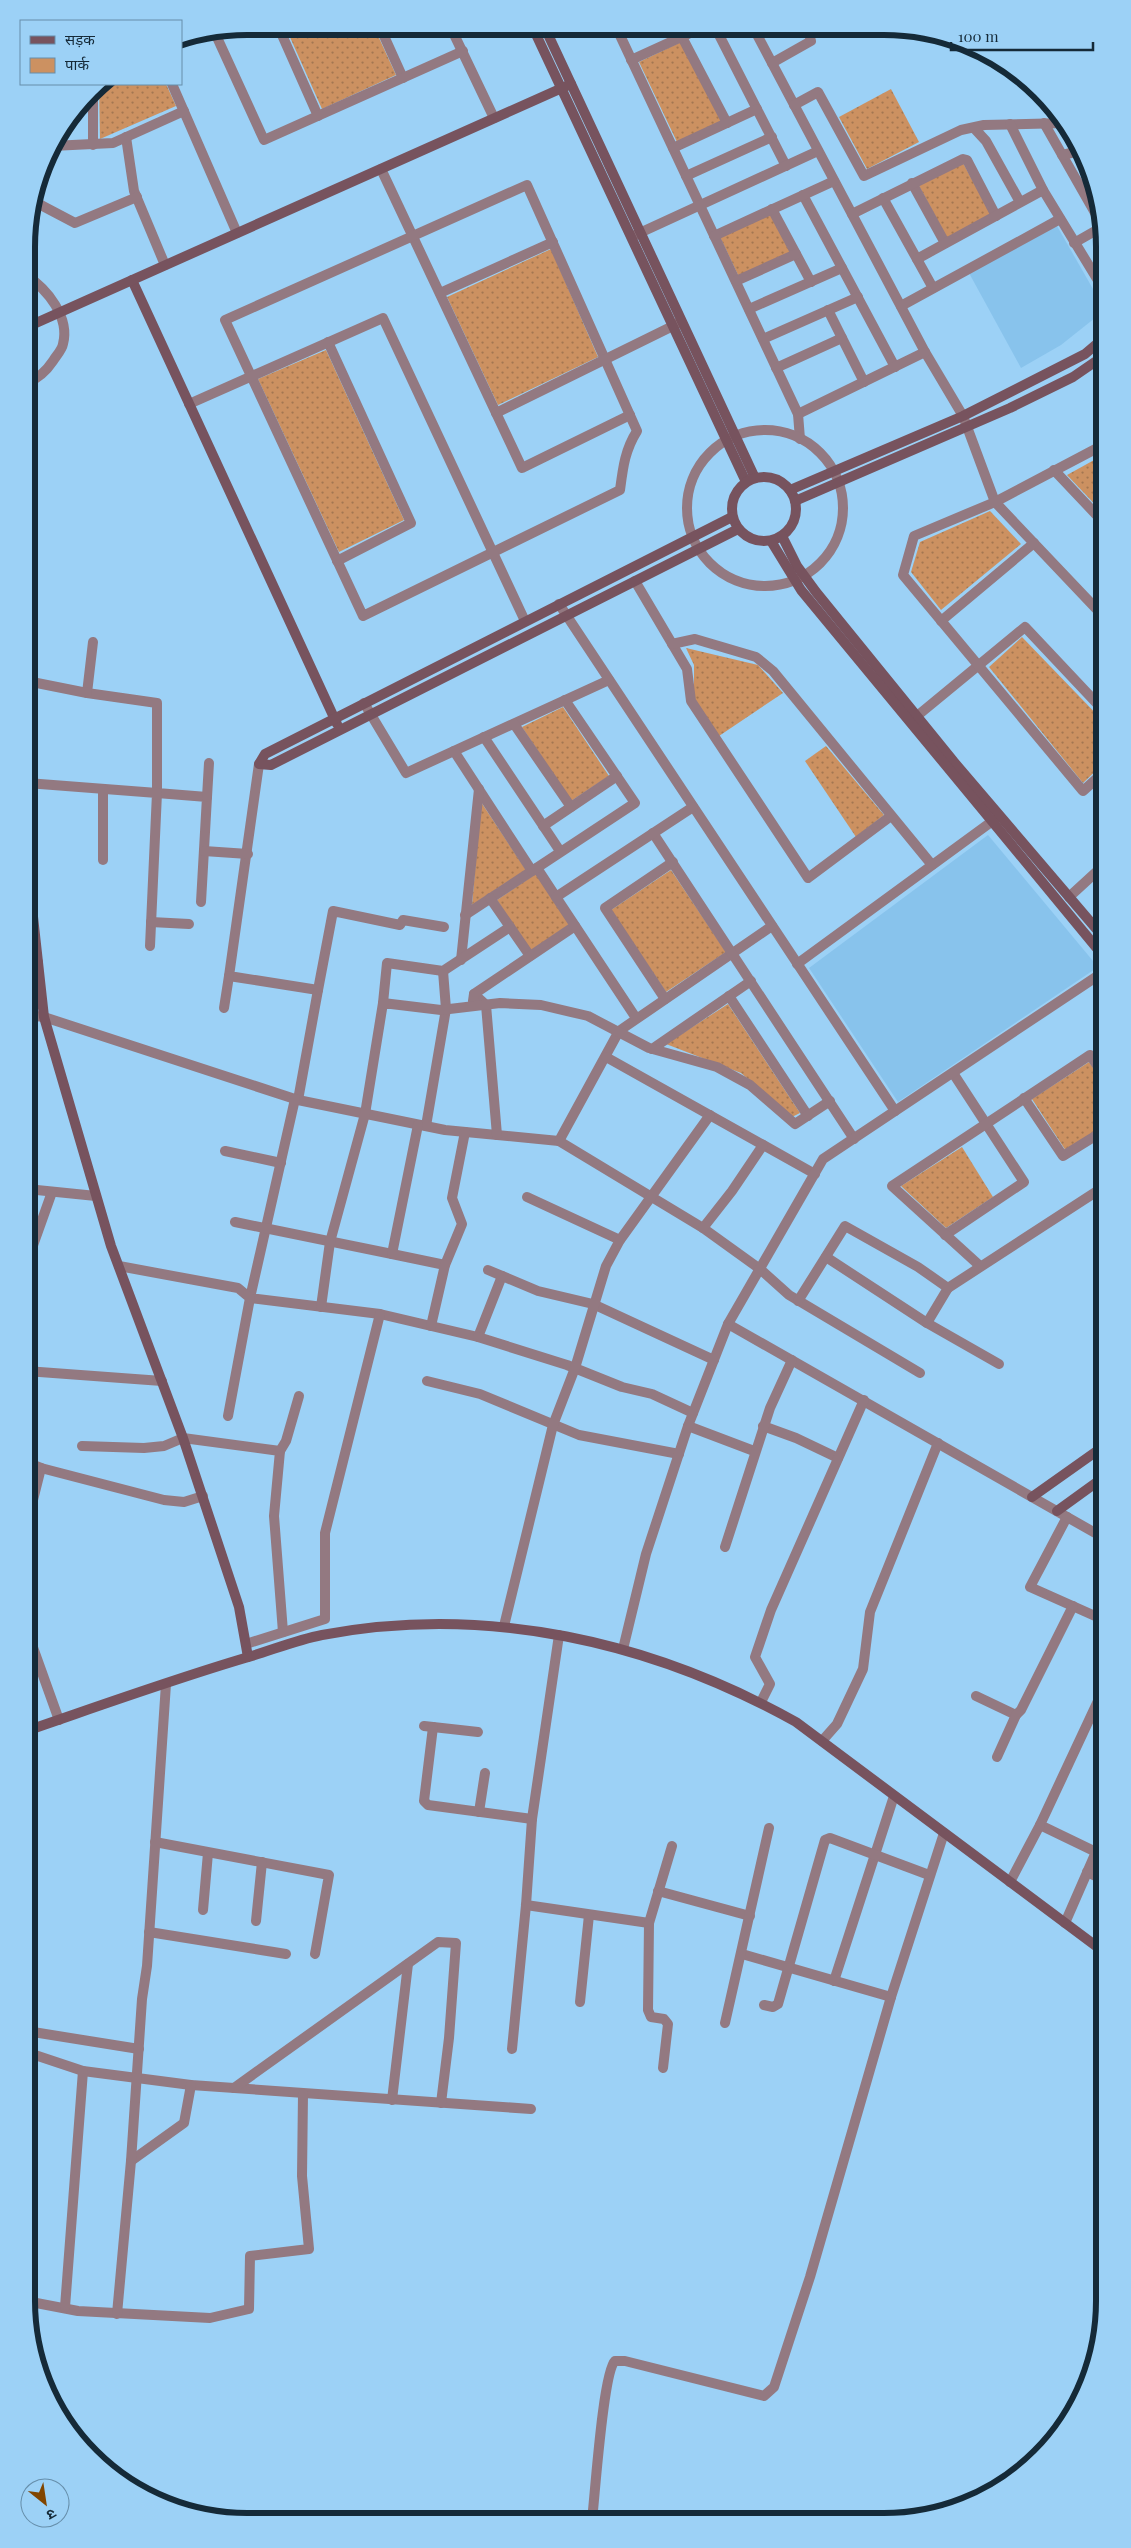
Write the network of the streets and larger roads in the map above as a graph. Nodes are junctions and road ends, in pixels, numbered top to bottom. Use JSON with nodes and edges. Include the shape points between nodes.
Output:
{"nodes":[{"id":1,"x":282,"y":35,"type":"edge"},
{"id":2,"x":384,"y":35,"type":"edge"},
{"id":3,"x":455,"y":35,"type":"edge"},
{"id":4,"x":537,"y":35,"type":"edge"},
{"id":5,"x":548,"y":35,"type":"edge"},
{"id":6,"x":621,"y":35,"type":"edge"},
{"id":7,"x":686,"y":35,"type":"edge"},
{"id":8,"x":719,"y":35,"type":"edge"},
{"id":9,"x":757,"y":35,"type":"edge"},
{"id":10,"x":803,"y":35,"type":"edge"},
{"id":11,"x":809,"y":35,"type":"edge"},
{"id":12,"x":218,"y":37,"type":"edge"},
{"id":13,"x":682,"y":37,"type":"junction"},
{"id":14,"x":807,"y":43,"type":"junction"},
{"id":15,"x":463,"y":51,"type":"junction"},
{"id":16,"x":631,"y":60,"type":"junction"},
{"id":17,"x":772,"y":62,"type":"junction"},
{"id":18,"x":403,"y":78,"type":"junction"},
{"id":19,"x":172,"y":85,"type":"edge"},
{"id":20,"x":566,"y":86,"type":"junction"},
{"id":21,"x":93,"y":101,"type":"edge"},
{"id":22,"x":794,"y":105,"type":"junction"},
{"id":23,"x":757,"y":109,"type":"junction"},
{"id":24,"x":184,"y":111,"type":"junction"},
{"id":25,"x":318,"y":116,"type":"junction"},
{"id":26,"x":494,"y":118,"type":"junction"},
{"id":27,"x":727,"y":123,"type":"junction"},
{"id":28,"x":1044,"y":123,"type":"junction"},
{"id":29,"x":1056,"y":123,"type":"edge"},
{"id":30,"x":1010,"y":124,"type":"junction"},
{"id":31,"x":974,"y":128,"type":"junction"},
{"id":32,"x":126,"y":137,"type":"junction"},
{"id":33,"x":772,"y":137,"type":"junction"},
{"id":34,"x":93,"y":145,"type":"junction"},
{"id":35,"x":61,"y":146,"type":"edge"},
{"id":36,"x":673,"y":148,"type":"junction"},
{"id":37,"x":818,"y":151,"type":"junction"},
{"id":38,"x":1074,"y":152,"type":"edge"},
{"id":39,"x":1062,"y":155,"type":"junction"},
{"id":40,"x":786,"y":166,"type":"junction"},
{"id":41,"x":382,"y":169,"type":"junction"},
{"id":42,"x":686,"y":176,"type":"junction"},
{"id":43,"x":834,"y":181,"type":"junction"},
{"id":44,"x":912,"y":183,"type":"junction"},
{"id":45,"x":1043,"y":190,"type":"junction"},
{"id":46,"x":803,"y":195,"type":"junction"},
{"id":47,"x":137,"y":197,"type":"junction"},
{"id":48,"x":883,"y":198,"type":"junction"},
{"id":49,"x":1020,"y":202,"type":"junction"},
{"id":50,"x":39,"y":204,"type":"edge"},
{"id":51,"x":700,"y":206,"type":"junction"},
{"id":52,"x":772,"y":209,"type":"junction"},
{"id":53,"x":1092,"y":209,"type":"edge"},
{"id":54,"x":852,"y":214,"type":"junction"},
{"id":55,"x":996,"y":216,"type":"junction"},
{"id":56,"x":1060,"y":219,"type":"junction"},
{"id":57,"x":1096,"y":230,"type":"edge"},
{"id":58,"x":237,"y":233,"type":"junction"},
{"id":59,"x":636,"y":235,"type":"junction"},
{"id":60,"x":413,"y":236,"type":"junction"},
{"id":61,"x":714,"y":236,"type":"junction"},
{"id":62,"x":553,"y":242,"type":"junction"},
{"id":63,"x":945,"y":243,"type":"junction"},
{"id":64,"x":1074,"y":243,"type":"junction"},
{"id":65,"x":796,"y":254,"type":"junction"},
{"id":66,"x":917,"y":259,"type":"junction"},
{"id":67,"x":165,"y":265,"type":"junction"},
{"id":68,"x":842,"y":268,"type":"junction"},
{"id":69,"x":1096,"y":278,"type":"edge"},
{"id":70,"x":132,"y":280,"type":"junction"},
{"id":71,"x":35,"y":281,"type":"edge"},
{"id":72,"x":736,"y":281,"type":"junction"},
{"id":73,"x":810,"y":282,"type":"junction"},
{"id":74,"x":933,"y":288,"type":"junction"},
{"id":75,"x":440,"y":293,"type":"junction"},
{"id":76,"x":858,"y":297,"type":"junction"},
{"id":77,"x":900,"y":306,"type":"junction"},
{"id":78,"x":749,"y":309,"type":"junction"},
{"id":79,"x":828,"y":310,"type":"junction"},
{"id":80,"x":59,"y":313,"type":"junction"},
{"id":81,"x":35,"y":324,"type":"edge"},
{"id":82,"x":677,"y":324,"type":"junction"},
{"id":83,"x":842,"y":338,"type":"junction"},
{"id":84,"x":763,"y":339,"type":"junction"},
{"id":85,"x":328,"y":342,"type":"junction"},
{"id":86,"x":1096,"y":345,"type":"edge"},
{"id":87,"x":925,"y":352,"type":"junction"},
{"id":88,"x":605,"y":359,"type":"junction"},
{"id":89,"x":1096,"y":361,"type":"edge"},
{"id":90,"x":895,"y":367,"type":"junction"},
{"id":91,"x":776,"y":368,"type":"junction"},
{"id":92,"x":251,"y":376,"type":"junction"},
{"id":93,"x":35,"y":379,"type":"edge"},
{"id":94,"x":864,"y":382,"type":"junction"},
{"id":95,"x":189,"y":404,"type":"junction"},
{"id":96,"x":496,"y":413,"type":"junction"},
{"id":97,"x":798,"y":414,"type":"junction"},
{"id":98,"x":630,"y":415,"type":"junction"},
{"id":99,"x":963,"y":416,"type":"junction"},
{"id":100,"x":966,"y":428,"type":"junction"},
{"id":101,"x":731,"y":438,"type":"junction"},
{"id":102,"x":800,"y":439,"type":"junction"},
{"id":103,"x":1096,"y":449,"type":"edge"},
{"id":104,"x":836,"y":470,"type":"junction"},
{"id":105,"x":1054,"y":470,"type":"junction"},
{"id":106,"x":750,"y":480,"type":"junction"},
{"id":107,"x":839,"y":481,"type":"junction"},
{"id":108,"x":790,"y":490,"type":"junction"},
{"id":109,"x":795,"y":501,"type":"junction"},
{"id":110,"x":995,"y":502,"type":"junction"},
{"id":111,"x":1096,"y":514,"type":"edge"},
{"id":112,"x":732,"y":517,"type":"junction"},
{"id":113,"x":738,"y":529,"type":"junction"},
{"id":114,"x":782,"y":536,"type":"junction"},
{"id":115,"x":692,"y":537,"type":"junction"},
{"id":116,"x":771,"y":541,"type":"junction"},
{"id":117,"x":1034,"y":543,"type":"junction"},
{"id":118,"x":698,"y":549,"type":"junction"},
{"id":119,"x":493,"y":552,"type":"junction"},
{"id":120,"x":337,"y":561,"type":"junction"},
{"id":121,"x":799,"y":578,"type":"junction"},
{"id":122,"x":635,"y":581,"type":"junction"},
{"id":123,"x":559,"y":604,"type":"junction"},
{"id":124,"x":1096,"y":608,"type":"edge"},
{"id":125,"x":567,"y":616,"type":"junction"},
{"id":126,"x":941,"y":621,"type":"junction"},
{"id":127,"x":525,"y":622,"type":"junction"},
{"id":128,"x":93,"y":642,"type":"dead end"},
{"id":129,"x":672,"y":644,"type":"junction"},
{"id":130,"x":978,"y":665,"type":"junction"},
{"id":131,"x":609,"y":680,"type":"junction"},
{"id":132,"x":35,"y":682,"type":"edge"},
{"id":133,"x":86,"y":692,"type":"junction"},
{"id":134,"x":565,"y":700,"type":"junction"},
{"id":135,"x":1096,"y":702,"type":"edge"},
{"id":136,"x":364,"y":703,"type":"junction"},
{"id":137,"x":371,"y":715,"type":"junction"},
{"id":138,"x":917,"y":716,"type":"junction"},
{"id":139,"x":334,"y":718,"type":"junction"},
{"id":140,"x":514,"y":724,"type":"junction"},
{"id":141,"x":340,"y":730,"type":"junction"},
{"id":142,"x":484,"y":737,"type":"junction"},
{"id":143,"x":454,"y":751,"type":"junction"},
{"id":144,"x":209,"y":762,"type":"dead end"},
{"id":145,"x":259,"y":764,"type":"junction"},
{"id":146,"x":616,"y":776,"type":"junction"},
{"id":147,"x":1096,"y":779,"type":"edge"},
{"id":148,"x":35,"y":784,"type":"edge"},
{"id":149,"x":104,"y":789,"type":"junction"},
{"id":150,"x":479,"y":789,"type":"junction"},
{"id":151,"x":157,"y":793,"type":"junction"},
{"id":152,"x":207,"y":797,"type":"junction"},
{"id":153,"x":571,"y":807,"type":"junction"},
{"id":154,"x":693,"y":807,"type":"junction"},
{"id":155,"x":891,"y":816,"type":"junction"},
{"id":156,"x":996,"y":818,"type":"junction"},
{"id":157,"x":543,"y":826,"type":"junction"},
{"id":158,"x":653,"y":833,"type":"junction"},
{"id":159,"x":204,"y":851,"type":"junction"},
{"id":160,"x":560,"y":851,"type":"junction"},
{"id":161,"x":248,"y":854,"type":"junction"},
{"id":162,"x":103,"y":860,"type":"dead end"},
{"id":163,"x":673,"y":862,"type":"junction"},
{"id":164,"x":932,"y":865,"type":"junction"},
{"id":165,"x":535,"y":869,"type":"junction"},
{"id":166,"x":1096,"y":872,"type":"edge"},
{"id":167,"x":556,"y":897,"type":"junction"},
{"id":168,"x":1068,"y":897,"type":"junction"},
{"id":169,"x":490,"y":898,"type":"junction"},
{"id":170,"x":201,"y":902,"type":"dead end"},
{"id":171,"x":465,"y":915,"type":"junction"},
{"id":172,"x":151,"y":922,"type":"junction"},
{"id":173,"x":189,"y":924,"type":"dead end"},
{"id":174,"x":575,"y":926,"type":"junction"},
{"id":175,"x":772,"y":926,"type":"junction"},
{"id":176,"x":444,"y":927,"type":"dead end"},
{"id":177,"x":510,"y":927,"type":"junction"},
{"id":178,"x":1096,"y":929,"type":"edge"},
{"id":179,"x":35,"y":935,"type":"edge"},
{"id":180,"x":150,"y":946,"type":"dead end"},
{"id":181,"x":1096,"y":946,"type":"edge"},
{"id":182,"x":733,"y":953,"type":"junction"},
{"id":183,"x":530,"y":956,"type":"junction"},
{"id":184,"x":461,"y":960,"type":"junction"},
{"id":185,"x":35,"y":962,"type":"edge"},
{"id":186,"x":38,"y":962,"type":"junction"},
{"id":187,"x":797,"y":964,"type":"junction"},
{"id":188,"x":443,"y":971,"type":"junction"},
{"id":189,"x":229,"y":976,"type":"junction"},
{"id":190,"x":1096,"y":977,"type":"edge"},
{"id":191,"x":751,"y":981,"type":"junction"},
{"id":192,"x":318,"y":990,"type":"junction"},
{"id":193,"x":474,"y":994,"type":"junction"},
{"id":194,"x":729,"y":996,"type":"junction"},
{"id":195,"x":665,"y":999,"type":"junction"},
{"id":196,"x":383,"y":1003,"type":"junction"},
{"id":197,"x":486,"y":1005,"type":"junction"},
{"id":198,"x":471,"y":1006,"type":"junction"},
{"id":199,"x":224,"y":1008,"type":"dead end"},
{"id":200,"x":446,"y":1009,"type":"junction"},
{"id":201,"x":35,"y":1016,"type":"edge"},
{"id":202,"x":44,"y":1017,"type":"junction"},
{"id":203,"x":636,"y":1018,"type":"junction"},
{"id":204,"x":619,"y":1031,"type":"junction"},
{"id":205,"x":652,"y":1049,"type":"junction"},
{"id":206,"x":606,"y":1058,"type":"junction"},
{"id":207,"x":1096,"y":1064,"type":"edge"},
{"id":208,"x":953,"y":1072,"type":"junction"},
{"id":209,"x":1024,"y":1098,"type":"junction"},
{"id":210,"x":296,"y":1099,"type":"junction"},
{"id":211,"x":830,"y":1102,"type":"junction"},
{"id":212,"x":895,"y":1111,"type":"junction"},
{"id":213,"x":365,"y":1114,"type":"junction"},
{"id":214,"x":710,"y":1115,"type":"junction"},
{"id":215,"x":808,"y":1116,"type":"junction"},
{"id":216,"x":986,"y":1124,"type":"junction"},
{"id":217,"x":422,"y":1125,"type":"junction"},
{"id":218,"x":466,"y":1132,"type":"junction"},
{"id":219,"x":497,"y":1135,"type":"junction"},
{"id":220,"x":1096,"y":1135,"type":"edge"},
{"id":221,"x":854,"y":1138,"type":"junction"},
{"id":222,"x":559,"y":1141,"type":"junction"},
{"id":223,"x":763,"y":1145,"type":"junction"},
{"id":224,"x":225,"y":1151,"type":"dead end"},
{"id":225,"x":281,"y":1163,"type":"junction"},
{"id":226,"x":815,"y":1174,"type":"junction"},
{"id":227,"x":35,"y":1190,"type":"edge"},
{"id":228,"x":1096,"y":1191,"type":"edge"},
{"id":229,"x":52,"y":1192,"type":"junction"},
{"id":230,"x":96,"y":1196,"type":"junction"},
{"id":231,"x":527,"y":1197,"type":"dead end"},
{"id":232,"x":651,"y":1198,"type":"junction"},
{"id":233,"x":235,"y":1222,"type":"dead end"},
{"id":234,"x":703,"y":1228,"type":"junction"},
{"id":235,"x":266,"y":1229,"type":"junction"},
{"id":236,"x":945,"y":1235,"type":"junction"},
{"id":237,"x":35,"y":1240,"type":"edge"},
{"id":238,"x":620,"y":1240,"type":"junction"},
{"id":239,"x":330,"y":1242,"type":"junction"},
{"id":240,"x":392,"y":1254,"type":"junction"},
{"id":241,"x":826,"y":1257,"type":"junction"},
{"id":242,"x":445,"y":1265,"type":"junction"},
{"id":243,"x":119,"y":1266,"type":"junction"},
{"id":244,"x":980,"y":1266,"type":"junction"},
{"id":245,"x":760,"y":1269,"type":"junction"},
{"id":246,"x":488,"y":1270,"type":"dead end"},
{"id":247,"x":502,"y":1276,"type":"junction"},
{"id":248,"x":948,"y":1288,"type":"junction"},
{"id":249,"x":250,"y":1298,"type":"junction"},
{"id":250,"x":798,"y":1301,"type":"junction"},
{"id":251,"x":593,"y":1304,"type":"junction"},
{"id":252,"x":321,"y":1307,"type":"junction"},
{"id":253,"x":380,"y":1314,"type":"junction"},
{"id":254,"x":927,"y":1323,"type":"junction"},
{"id":255,"x":728,"y":1324,"type":"junction"},
{"id":256,"x":431,"y":1326,"type":"junction"},
{"id":257,"x":478,"y":1337,"type":"junction"},
{"id":258,"x":714,"y":1360,"type":"junction"},
{"id":259,"x":792,"y":1360,"type":"junction"},
{"id":260,"x":999,"y":1364,"type":"dead end"},
{"id":261,"x":575,"y":1368,"type":"junction"},
{"id":262,"x":35,"y":1372,"type":"edge"},
{"id":263,"x":920,"y":1373,"type":"dead end"},
{"id":264,"x":162,"y":1381,"type":"junction"},
{"id":265,"x":427,"y":1381,"type":"dead end"},
{"id":266,"x":298,"y":1396,"type":"dead end"},
{"id":267,"x":864,"y":1400,"type":"junction"},
{"id":268,"x":693,"y":1413,"type":"junction"},
{"id":269,"x":228,"y":1416,"type":"dead end"},
{"id":270,"x":553,"y":1425,"type":"junction"},
{"id":271,"x":688,"y":1426,"type":"junction"},
{"id":272,"x":763,"y":1426,"type":"junction"},
{"id":273,"x":183,"y":1438,"type":"junction"},
{"id":274,"x":938,"y":1443,"type":"junction"},
{"id":275,"x":82,"y":1446,"type":"dead end"},
{"id":276,"x":280,"y":1451,"type":"junction"},
{"id":277,"x":754,"y":1451,"type":"junction"},
{"id":278,"x":1096,"y":1452,"type":"edge"},
{"id":279,"x":679,"y":1454,"type":"junction"},
{"id":280,"x":838,"y":1458,"type":"junction"},
{"id":281,"x":35,"y":1466,"type":"edge"},
{"id":282,"x":41,"y":1468,"type":"junction"},
{"id":283,"x":1096,"y":1483,"type":"edge"},
{"id":284,"x":35,"y":1492,"type":"edge"},
{"id":285,"x":202,"y":1496,"type":"junction"},
{"id":286,"x":1032,"y":1497,"type":"junction"},
{"id":287,"x":1057,"y":1511,"type":"junction"},
{"id":288,"x":1067,"y":1517,"type":"junction"},
{"id":289,"x":1096,"y":1533,"type":"edge"},
{"id":290,"x":725,"y":1547,"type":"dead end"},
{"id":291,"x":1073,"y":1606,"type":"junction"},
{"id":292,"x":1096,"y":1616,"type":"edge"},
{"id":293,"x":504,"y":1626,"type":"junction"},
{"id":294,"x":283,"y":1632,"type":"junction"},
{"id":295,"x":559,"y":1636,"type":"junction"},
{"id":296,"x":246,"y":1644,"type":"junction"},
{"id":297,"x":623,"y":1649,"type":"junction"},
{"id":298,"x":35,"y":1653,"type":"edge"},
{"id":299,"x":248,"y":1657,"type":"junction"},
{"id":300,"x":166,"y":1684,"type":"junction"},
{"id":301,"x":976,"y":1696,"type":"dead end"},
{"id":302,"x":761,"y":1702,"type":"junction"},
{"id":303,"x":1096,"y":1705,"type":"edge"},
{"id":304,"x":1016,"y":1715,"type":"junction"},
{"id":305,"x":59,"y":1720,"type":"junction"},
{"id":306,"x":35,"y":1728,"type":"edge"},
{"id":307,"x":478,"y":1732,"type":"dead end"},
{"id":308,"x":822,"y":1741,"type":"junction"},
{"id":309,"x":997,"y":1757,"type":"dead end"},
{"id":310,"x":485,"y":1773,"type":"dead end"},
{"id":311,"x":894,"y":1796,"type":"junction"},
{"id":312,"x":479,"y":1812,"type":"junction"},
{"id":313,"x":532,"y":1819,"type":"junction"},
{"id":314,"x":1040,"y":1825,"type":"junction"},
{"id":315,"x":769,"y":1828,"type":"dead end"},
{"id":316,"x":944,"y":1833,"type":"junction"},
{"id":317,"x":156,"y":1842,"type":"junction"},
{"id":318,"x":672,"y":1846,"type":"dead end"},
{"id":319,"x":1096,"y":1852,"type":"joint"},
{"id":320,"x":208,"y":1853,"type":"junction"},
{"id":321,"x":875,"y":1854,"type":"junction"},
{"id":322,"x":262,"y":1862,"type":"junction"},
{"id":323,"x":1087,"y":1872,"type":"junction"},
{"id":324,"x":929,"y":1875,"type":"junction"},
{"id":325,"x":1096,"y":1876,"type":"edge"},
{"id":326,"x":1010,"y":1882,"type":"junction"},
{"id":327,"x":658,"y":1891,"type":"junction"},
{"id":328,"x":526,"y":1905,"type":"junction"},
{"id":329,"x":203,"y":1910,"type":"dead end"},
{"id":330,"x":589,"y":1915,"type":"junction"},
{"id":331,"x":750,"y":1916,"type":"junction"},
{"id":332,"x":256,"y":1920,"type":"dead end"},
{"id":333,"x":649,"y":1923,"type":"junction"},
{"id":334,"x":1065,"y":1923,"type":"junction"},
{"id":335,"x":150,"y":1932,"type":"junction"},
{"id":336,"x":1096,"y":1946,"type":"edge"},
{"id":337,"x":286,"y":1954,"type":"dead end"},
{"id":338,"x":315,"y":1954,"type":"dead end"},
{"id":339,"x":742,"y":1954,"type":"junction"},
{"id":340,"x":408,"y":1964,"type":"junction"},
{"id":341,"x":790,"y":1967,"type":"junction"},
{"id":342,"x":834,"y":1980,"type":"junction"},
{"id":343,"x":891,"y":1997,"type":"junction"},
{"id":344,"x":580,"y":2002,"type":"dead end"},
{"id":345,"x":764,"y":2005,"type":"dead end"},
{"id":346,"x":725,"y":2023,"type":"dead end"},
{"id":347,"x":35,"y":2032,"type":"edge"},
{"id":348,"x":138,"y":2049,"type":"junction"},
{"id":349,"x":512,"y":2049,"type":"dead end"},
{"id":350,"x":35,"y":2055,"type":"edge"},
{"id":351,"x":663,"y":2068,"type":"dead end"},
{"id":352,"x":83,"y":2071,"type":"junction"},
{"id":353,"x":137,"y":2077,"type":"junction"},
{"id":354,"x":191,"y":2085,"type":"junction"},
{"id":355,"x":234,"y":2088,"type":"junction"},
{"id":356,"x":303,"y":2094,"type":"junction"},
{"id":357,"x":392,"y":2100,"type":"junction"},
{"id":358,"x":441,"y":2103,"type":"junction"},
{"id":359,"x":531,"y":2109,"type":"dead end"},
{"id":360,"x":131,"y":2161,"type":"junction"},
{"id":361,"x":35,"y":2302,"type":"edge"},
{"id":362,"x":65,"y":2307,"type":"junction"},
{"id":363,"x":117,"y":2314,"type":"junction"},
{"id":364,"x":593,"y":2513,"type":"edge"}],
"edges":[{"from":1,"to":25,"type":"street"},
{"from":2,"to":18,"type":"street"},
{"from":3,"to":15,"type":"street"},
{"from":4,"to":20,"type":"street"},
{"from":5,"to":20,"type":"street"},
{"from":6,"to":16,"type":"street"},
{"from":7,"to":13,"type":"street"},
{"from":8,"to":23,"type":"street"},
{"from":9,"to":17,"type":"street"},
{"from":10,"to":14,"type":"street"},
{"from":11,"to":14,"type":"street","via":[[811,41]]},
{"from":12,"to":25,"type":"street","via":[[264,140]]},
{"from":13,"to":16,"type":"street"},
{"from":13,"to":27,"type":"street"},
{"from":14,"to":17,"type":"street"},
{"from":15,"to":18,"type":"street"},
{"from":15,"to":26,"type":"street"},
{"from":16,"to":36,"type":"street"},
{"from":17,"to":22,"type":"street"},
{"from":18,"to":25,"type":"street"},
{"from":19,"to":24,"type":"street"},
{"from":20,"to":26,"type":"street"},
{"from":20,"to":59,"type":"street"},
{"from":21,"to":34,"type":"street"},
{"from":22,"to":31,"type":"street","via":[[818,92],[864,176],[926,145]]},
{"from":22,"to":37,"type":"street"},
{"from":23,"to":27,"type":"street"},
{"from":23,"to":33,"type":"street"},
{"from":24,"to":32,"type":"street"},
{"from":24,"to":58,"type":"street"},
{"from":26,"to":41,"type":"street"},
{"from":27,"to":36,"type":"street"},
{"from":28,"to":29,"type":"street"},
{"from":28,"to":30,"type":"street"},
{"from":28,"to":39,"type":"street"},
{"from":30,"to":31,"type":"street"},
{"from":30,"to":45,"type":"street"},
{"from":31,"to":49,"type":"street","via":[[986,141]]},
{"from":32,"to":34,"type":"street","via":[[113,143]]},
{"from":32,"to":47,"type":"street"},
{"from":33,"to":40,"type":"street"},
{"from":33,"to":42,"type":"street"},
{"from":34,"to":35,"type":"street"},
{"from":36,"to":42,"type":"street"},
{"from":37,"to":40,"type":"street"},
{"from":37,"to":43,"type":"street"},
{"from":38,"to":39,"type":"street"},
{"from":39,"to":53,"type":"street"},
{"from":40,"to":51,"type":"street"},
{"from":41,"to":58,"type":"street"},
{"from":41,"to":60,"type":"street"},
{"from":42,"to":51,"type":"street"},
{"from":43,"to":46,"type":"street"},
{"from":43,"to":54,"type":"street"},
{"from":44,"to":48,"type":"street"},
{"from":44,"to":55,"type":"street","via":[[967,160]]},
{"from":44,"to":63,"type":"street"},
{"from":45,"to":49,"type":"street"},
{"from":45,"to":56,"type":"street"},
{"from":46,"to":52,"type":"street"},
{"from":46,"to":68,"type":"street"},
{"from":47,"to":50,"type":"street","via":[[75,223]]},
{"from":47,"to":67,"type":"street"},
{"from":48,"to":54,"type":"street"},
{"from":48,"to":66,"type":"street"},
{"from":49,"to":55,"type":"street"},
{"from":51,"to":59,"type":"street"},
{"from":51,"to":61,"type":"street"},
{"from":52,"to":61,"type":"street"},
{"from":52,"to":65,"type":"street"},
{"from":54,"to":77,"type":"street"},
{"from":55,"to":63,"type":"street"},
{"from":56,"to":64,"type":"street"},
{"from":56,"to":74,"type":"street"},
{"from":57,"to":64,"type":"street"},
{"from":58,"to":67,"type":"street"},
{"from":59,"to":82,"type":"street"},
{"from":60,"to":62,"type":"street","via":[[527,185]]},
{"from":60,"to":75,"type":"street"},
{"from":60,"to":92,"type":"street","via":[[225,320]]},
{"from":61,"to":72,"type":"street"},
{"from":62,"to":75,"type":"street"},
{"from":62,"to":88,"type":"street"},
{"from":63,"to":66,"type":"street"},
{"from":64,"to":69,"type":"street"},
{"from":65,"to":72,"type":"street"},
{"from":65,"to":73,"type":"street"},
{"from":66,"to":74,"type":"street"},
{"from":67,"to":70,"type":"street"},
{"from":68,"to":73,"type":"street"},
{"from":68,"to":76,"type":"street"},
{"from":70,"to":80,"type":"street"},
{"from":70,"to":95,"type":"street"},
{"from":71,"to":80,"type":"street"},
{"from":72,"to":78,"type":"street"},
{"from":73,"to":78,"type":"street"},
{"from":74,"to":77,"type":"street"},
{"from":75,"to":96,"type":"street"},
{"from":76,"to":79,"type":"street"},
{"from":76,"to":90,"type":"street"},
{"from":77,"to":87,"type":"street"},
{"from":78,"to":84,"type":"street"},
{"from":79,"to":83,"type":"street"},
{"from":79,"to":84,"type":"street"},
{"from":80,"to":81,"type":"street"},
{"from":80,"to":93,"type":"street","via":[[64,330],[63,345],[50,365]]},
{"from":82,"to":88,"type":"street"},
{"from":82,"to":101,"type":"street"},
{"from":83,"to":91,"type":"street"},
{"from":83,"to":94,"type":"street"},
{"from":84,"to":91,"type":"street"},
{"from":85,"to":92,"type":"street"},
{"from":85,"to":119,"type":"street","via":[[383,318]]},
{"from":85,"to":120,"type":"street","via":[[411,523]]},
{"from":86,"to":99,"type":"street","via":[[1085,354]]},
{"from":87,"to":90,"type":"street"},
{"from":87,"to":99,"type":"street"},
{"from":88,"to":96,"type":"street"},
{"from":88,"to":98,"type":"street"},
{"from":89,"to":100,"type":"street","via":[[1073,377]]},
{"from":90,"to":94,"type":"street"},
{"from":91,"to":97,"type":"street"},
{"from":92,"to":95,"type":"street"},
{"from":92,"to":120,"type":"street"},
{"from":94,"to":97,"type":"street"},
{"from":95,"to":139,"type":"street"},
{"from":96,"to":98,"type":"street","via":[[522,468]]},
{"from":97,"to":102,"type":"street"},
{"from":98,"to":119,"type":"street","via":[[637,431],[624,458],[620,490]]},
{"from":99,"to":100,"type":"street"},
{"from":99,"to":104,"type":"street"},
{"from":100,"to":107,"type":"street"},
{"from":100,"to":110,"type":"street"},
{"from":101,"to":102,"type":"street","via":[[753,430],[772,430]]},
{"from":101,"to":106,"type":"street"},
{"from":101,"to":115,"type":"street","via":[[704,459],[696,471],[688,492],[687,517]]},
{"from":102,"to":104,"type":"street","via":[[814,447]]},
{"from":103,"to":105,"type":"street"},
{"from":104,"to":107,"type":"street"},
{"from":104,"to":108,"type":"street"},
{"from":105,"to":110,"type":"street"},
{"from":105,"to":111,"type":"street"},
{"from":106,"to":108,"type":"street","via":[[774,478]]},
{"from":106,"to":112,"type":"street","via":[[733,499]]},
{"from":107,"to":109,"type":"street"},
{"from":107,"to":121,"type":"street","via":[[843,514],[837,537],[827,555]]},
{"from":108,"to":109,"type":"street"},
{"from":109,"to":114,"type":"street","via":[[794,520]]},
{"from":110,"to":117,"type":"street"},
{"from":110,"to":126,"type":"street","via":[[914,536],[903,574]]},
{"from":112,"to":113,"type":"street"},
{"from":112,"to":115,"type":"street"},
{"from":113,"to":116,"type":"street","via":[[753,540]]},
{"from":113,"to":118,"type":"street"},
{"from":114,"to":116,"type":"street"},
{"from":114,"to":121,"type":"street"},
{"from":115,"to":118,"type":"street"},
{"from":115,"to":123,"type":"street"},
{"from":116,"to":121,"type":"street"},
{"from":117,"to":124,"type":"street"},
{"from":117,"to":126,"type":"street"},
{"from":118,"to":121,"type":"street","via":[[711,565],[737,581],[758,586]]},
{"from":118,"to":122,"type":"street"},
{"from":119,"to":120,"type":"street","via":[[362,616]]},
{"from":119,"to":127,"type":"street"},
{"from":121,"to":138,"type":"street"},
{"from":121,"to":156,"type":"street"},
{"from":122,"to":125,"type":"street"},
{"from":122,"to":129,"type":"street"},
{"from":123,"to":125,"type":"street"},
{"from":123,"to":127,"type":"street"},
{"from":125,"to":131,"type":"street"},
{"from":125,"to":137,"type":"street"},
{"from":126,"to":130,"type":"street"},
{"from":127,"to":136,"type":"street"},
{"from":128,"to":133,"type":"street"},
{"from":129,"to":155,"type":"street","via":[[695,639],[756,657],[773,671]]},
{"from":129,"to":155,"type":"street","via":[[688,669],[691,701],[808,878]]},
{"from":130,"to":135,"type":"street","via":[[1025,626]]},
{"from":130,"to":138,"type":"street"},
{"from":130,"to":147,"type":"street","via":[[1083,791]]},
{"from":131,"to":134,"type":"street"},
{"from":131,"to":154,"type":"street"},
{"from":132,"to":133,"type":"street"},
{"from":133,"to":151,"type":"street","via":[[157,703]]},
{"from":134,"to":140,"type":"street"},
{"from":134,"to":146,"type":"street"},
{"from":136,"to":137,"type":"street"},
{"from":136,"to":139,"type":"street"},
{"from":137,"to":141,"type":"street"},
{"from":137,"to":143,"type":"street","via":[[406,773]]},
{"from":138,"to":156,"type":"street"},
{"from":139,"to":141,"type":"street"},
{"from":139,"to":145,"type":"street","via":[[265,754]]},
{"from":140,"to":142,"type":"street"},
{"from":140,"to":153,"type":"street"},
{"from":141,"to":145,"type":"street","via":[[271,765]]},
{"from":142,"to":143,"type":"street"},
{"from":142,"to":157,"type":"street"},
{"from":143,"to":150,"type":"street"},
{"from":144,"to":152,"type":"street"},
{"from":145,"to":161,"type":"street"},
{"from":146,"to":153,"type":"street"},
{"from":146,"to":160,"type":"street","via":[[635,803]]},
{"from":148,"to":149,"type":"street"},
{"from":149,"to":151,"type":"street"},
{"from":149,"to":162,"type":"street"},
{"from":150,"to":165,"type":"street"},
{"from":150,"to":171,"type":"street"},
{"from":151,"to":152,"type":"street"},
{"from":151,"to":172,"type":"street"},
{"from":152,"to":159,"type":"street"},
{"from":153,"to":157,"type":"street"},
{"from":154,"to":158,"type":"street"},
{"from":154,"to":175,"type":"street"},
{"from":155,"to":164,"type":"street"},
{"from":156,"to":164,"type":"street"},
{"from":156,"to":168,"type":"street"},
{"from":156,"to":181,"type":"street"},
{"from":157,"to":160,"type":"street"},
{"from":158,"to":163,"type":"street"},
{"from":158,"to":167,"type":"street"},
{"from":159,"to":161,"type":"street"},
{"from":159,"to":170,"type":"street"},
{"from":160,"to":165,"type":"street"},
{"from":161,"to":189,"type":"street"},
{"from":163,"to":182,"type":"street"},
{"from":163,"to":195,"type":"street","via":[[605,908]]},
{"from":164,"to":187,"type":"street"},
{"from":165,"to":167,"type":"street"},
{"from":165,"to":169,"type":"street"},
{"from":166,"to":168,"type":"street"},
{"from":167,"to":174,"type":"street"},
{"from":168,"to":178,"type":"street"},
{"from":169,"to":171,"type":"street"},
{"from":169,"to":177,"type":"street"},
{"from":171,"to":184,"type":"street"},
{"from":172,"to":173,"type":"street"},
{"from":172,"to":180,"type":"street"},
{"from":174,"to":183,"type":"street"},
{"from":174,"to":203,"type":"street"},
{"from":175,"to":182,"type":"street"},
{"from":175,"to":187,"type":"street"},
{"from":176,"to":192,"type":"street","via":[[403,920],[400,925],[333,911]]},
{"from":177,"to":183,"type":"street"},
{"from":177,"to":184,"type":"street"},
{"from":179,"to":186,"type":"street"},
{"from":182,"to":191,"type":"street"},
{"from":182,"to":195,"type":"street"},
{"from":183,"to":193,"type":"street"},
{"from":184,"to":188,"type":"street"},
{"from":185,"to":186,"type":"street"},
{"from":186,"to":202,"type":"street"},
{"from":187,"to":212,"type":"street"},
{"from":188,"to":196,"type":"street","via":[[386,963]]},
{"from":188,"to":200,"type":"street"},
{"from":189,"to":192,"type":"street"},
{"from":189,"to":199,"type":"street"},
{"from":190,"to":208,"type":"street"},
{"from":191,"to":194,"type":"street"},
{"from":191,"to":211,"type":"street"},
{"from":192,"to":210,"type":"street"},
{"from":193,"to":197,"type":"street"},
{"from":193,"to":198,"type":"street"},
{"from":194,"to":205,"type":"street"},
{"from":194,"to":215,"type":"street"},
{"from":195,"to":203,"type":"street"},
{"from":196,"to":200,"type":"street"},
{"from":196,"to":213,"type":"street"},
{"from":197,"to":198,"type":"street"},
{"from":197,"to":204,"type":"street","via":[[541,1005],[588,1016]]},
{"from":197,"to":219,"type":"street"},
{"from":198,"to":200,"type":"street"},
{"from":200,"to":217,"type":"street"},
{"from":201,"to":202,"type":"street"},
{"from":202,"to":210,"type":"street"},
{"from":202,"to":230,"type":"street"},
{"from":203,"to":204,"type":"street"},
{"from":204,"to":205,"type":"street"},
{"from":204,"to":206,"type":"street"},
{"from":205,"to":215,"type":"street","via":[[717,1067],[750,1085],[795,1124]]},
{"from":206,"to":214,"type":"street"},
{"from":206,"to":222,"type":"street"},
{"from":207,"to":209,"type":"street","via":[[1090,1055]]},
{"from":208,"to":212,"type":"street"},
{"from":208,"to":216,"type":"street"},
{"from":209,"to":216,"type":"street"},
{"from":209,"to":220,"type":"street","via":[[1063,1156]]},
{"from":210,"to":213,"type":"street"},
{"from":210,"to":225,"type":"street"},
{"from":211,"to":215,"type":"street"},
{"from":211,"to":221,"type":"street"},
{"from":212,"to":221,"type":"street"},
{"from":213,"to":217,"type":"street"},
{"from":213,"to":239,"type":"street"},
{"from":214,"to":223,"type":"street"},
{"from":214,"to":232,"type":"street"},
{"from":216,"to":236,"type":"street","via":[[1024,1182]]},
{"from":216,"to":236,"type":"street","via":[[892,1186]]},
{"from":217,"to":218,"type":"street"},
{"from":217,"to":240,"type":"street"},
{"from":218,"to":219,"type":"street"},
{"from":218,"to":242,"type":"street","via":[[452,1198],[462,1224]]},
{"from":219,"to":222,"type":"street"},
{"from":221,"to":226,"type":"street","via":[[823,1159]]},
{"from":222,"to":232,"type":"street"},
{"from":223,"to":226,"type":"street"},
{"from":223,"to":234,"type":"street"},
{"from":224,"to":225,"type":"street"},
{"from":225,"to":235,"type":"street"},
{"from":226,"to":245,"type":"street"},
{"from":227,"to":229,"type":"street"},
{"from":228,"to":244,"type":"street"},
{"from":229,"to":230,"type":"street"},
{"from":229,"to":237,"type":"street"},
{"from":230,"to":243,"type":"street"},
{"from":231,"to":238,"type":"street"},
{"from":232,"to":234,"type":"street"},
{"from":232,"to":238,"type":"street"},
{"from":233,"to":235,"type":"street"},
{"from":234,"to":245,"type":"street"},
{"from":235,"to":239,"type":"street"},
{"from":235,"to":249,"type":"street"},
{"from":236,"to":244,"type":"street"},
{"from":238,"to":251,"type":"street","via":[[606,1266]]},
{"from":239,"to":240,"type":"street"},
{"from":239,"to":252,"type":"street"},
{"from":240,"to":242,"type":"street"},
{"from":241,"to":248,"type":"street","via":[[845,1226],[918,1267]]},
{"from":241,"to":250,"type":"street"},
{"from":241,"to":254,"type":"street"},
{"from":242,"to":256,"type":"street"},
{"from":243,"to":249,"type":"street","via":[[238,1288]]},
{"from":243,"to":264,"type":"street"},
{"from":244,"to":248,"type":"street"},
{"from":245,"to":250,"type":"street"},
{"from":245,"to":255,"type":"street"},
{"from":246,"to":247,"type":"street"},
{"from":247,"to":251,"type":"street","via":[[538,1291]]},
{"from":247,"to":257,"type":"street"},
{"from":248,"to":254,"type":"street"},
{"from":249,"to":252,"type":"street"},
{"from":249,"to":269,"type":"street"},
{"from":250,"to":263,"type":"street"},
{"from":251,"to":258,"type":"street"},
{"from":251,"to":261,"type":"street"},
{"from":252,"to":253,"type":"street"},
{"from":253,"to":256,"type":"street"},
{"from":253,"to":294,"type":"street","via":[[325,1533],[325,1619]]},
{"from":254,"to":260,"type":"street"},
{"from":255,"to":258,"type":"street"},
{"from":255,"to":259,"type":"street"},
{"from":256,"to":257,"type":"street"},
{"from":257,"to":261,"type":"street"},
{"from":258,"to":268,"type":"street"},
{"from":259,"to":267,"type":"street"},
{"from":259,"to":272,"type":"street"},
{"from":261,"to":268,"type":"street","via":[[622,1387],[652,1394]]},
{"from":261,"to":270,"type":"street"},
{"from":262,"to":264,"type":"street"},
{"from":264,"to":273,"type":"street"},
{"from":265,"to":270,"type":"street","via":[[480,1394]]},
{"from":266,"to":276,"type":"street","via":[[286,1441]]},
{"from":267,"to":274,"type":"street"},
{"from":267,"to":280,"type":"street"},
{"from":268,"to":271,"type":"street"},
{"from":270,"to":279,"type":"street","via":[[579,1435]]},
{"from":270,"to":293,"type":"street"},
{"from":271,"to":277,"type":"street"},
{"from":271,"to":279,"type":"street"},
{"from":272,"to":277,"type":"street"},
{"from":272,"to":280,"type":"street"},
{"from":273,"to":275,"type":"street","via":[[164,1446],[144,1448]]},
{"from":273,"to":276,"type":"street"},
{"from":273,"to":285,"type":"street"},
{"from":274,"to":286,"type":"street"},
{"from":274,"to":308,"type":"street","via":[[870,1612],[863,1669],[837,1724]]},
{"from":276,"to":294,"type":"street","via":[[274,1516]]},
{"from":277,"to":290,"type":"street"},
{"from":278,"to":286,"type":"street"},
{"from":279,"to":297,"type":"street","via":[[646,1554]]},
{"from":280,"to":302,"type":"street","via":[[755,1657],[770,1684]]},
{"from":281,"to":282,"type":"street"},
{"from":282,"to":284,"type":"street"},
{"from":282,"to":285,"type":"street","via":[[164,1500],[184,1502]]},
{"from":283,"to":287,"type":"street"},
{"from":285,"to":296,"type":"street","via":[[239,1606]]},
{"from":286,"to":287,"type":"street"},
{"from":287,"to":288,"type":"street"},
{"from":288,"to":289,"type":"street"},
{"from":288,"to":291,"type":"street","via":[[1030,1587]]},
{"from":291,"to":292,"type":"street"},
{"from":291,"to":304,"type":"street"},
{"from":293,"to":295,"type":"street"},
{"from":293,"to":299,"type":"street","via":[[414,1623],[321,1636]]},
{"from":294,"to":296,"type":"street"},
{"from":295,"to":297,"type":"street"},
{"from":295,"to":313,"type":"street"},
{"from":296,"to":299,"type":"street"},
{"from":297,"to":302,"type":"street","via":[[691,1671]]},
{"from":298,"to":305,"type":"street"},
{"from":299,"to":300,"type":"street"},
{"from":300,"to":305,"type":"street"},
{"from":300,"to":317,"type":"street"},
{"from":301,"to":304,"type":"street"},
{"from":302,"to":308,"type":"street"},
{"from":303,"to":314,"type":"street"},
{"from":304,"to":309,"type":"street"},
{"from":305,"to":306,"type":"street"},
{"from":307,"to":312,"type":"street","via":[[428,1726],[424,1801],[428,1805]]},
{"from":308,"to":311,"type":"street"},
{"from":310,"to":312,"type":"street"},
{"from":311,"to":316,"type":"street"},
{"from":311,"to":321,"type":"street"},
{"from":312,"to":313,"type":"street"},
{"from":313,"to":328,"type":"street"},
{"from":314,"to":319,"type":"street"},
{"from":314,"to":326,"type":"street"},
{"from":315,"to":331,"type":"street"},
{"from":316,"to":324,"type":"street"},
{"from":316,"to":326,"type":"street"},
{"from":317,"to":320,"type":"street"},
{"from":317,"to":335,"type":"street"},
{"from":318,"to":327,"type":"street"},
{"from":319,"to":323,"type":"street"},
{"from":320,"to":322,"type":"street"},
{"from":320,"to":329,"type":"street"},
{"from":321,"to":324,"type":"street"},
{"from":321,"to":341,"type":"street","via":[[830,1838],[825,1840]]},
{"from":321,"to":342,"type":"street"},
{"from":322,"to":332,"type":"street"},
{"from":322,"to":338,"type":"street","via":[[329,1875]]},
{"from":323,"to":325,"type":"street"},
{"from":323,"to":334,"type":"street"},
{"from":324,"to":343,"type":"street"},
{"from":326,"to":334,"type":"street"},
{"from":327,"to":331,"type":"street"},
{"from":327,"to":333,"type":"street"},
{"from":328,"to":330,"type":"street"},
{"from":328,"to":349,"type":"street"},
{"from":330,"to":333,"type":"street"},
{"from":330,"to":344,"type":"street"},
{"from":331,"to":339,"type":"street"},
{"from":333,"to":351,"type":"street","via":[[649,2014],[664,2019],[668,2024]]},
{"from":334,"to":336,"type":"street"},
{"from":335,"to":337,"type":"street"},
{"from":335,"to":348,"type":"street"},
{"from":339,"to":341,"type":"street"},
{"from":339,"to":346,"type":"street"},
{"from":340,"to":355,"type":"street"},
{"from":340,"to":357,"type":"street"},
{"from":340,"to":358,"type":"street","via":[[438,1942],[456,1943]]},
{"from":341,"to":342,"type":"street"},
{"from":341,"to":345,"type":"street","via":[[778,2004],[772,2007]]},
{"from":342,"to":343,"type":"street"},
{"from":343,"to":364,"type":"street","via":[[810,2277],[774,2387],[764,2396],[624,2360],[615,2361],[610,2373]]},
{"from":347,"to":348,"type":"street"},
{"from":348,"to":353,"type":"street"},
{"from":350,"to":352,"type":"street"},
{"from":352,"to":353,"type":"street"},
{"from":352,"to":362,"type":"street"},
{"from":353,"to":354,"type":"street"},
{"from":353,"to":360,"type":"street"},
{"from":354,"to":355,"type":"street"},
{"from":354,"to":360,"type":"street","via":[[184,2123]]},
{"from":355,"to":356,"type":"street"},
{"from":356,"to":357,"type":"street"},
{"from":356,"to":363,"type":"street","via":[[302,2176],[309,2249],[250,2256],[248,2309],[210,2318]]},
{"from":357,"to":358,"type":"street"},
{"from":358,"to":359,"type":"street"},
{"from":360,"to":363,"type":"street"},
{"from":361,"to":362,"type":"street"},
{"from":362,"to":363,"type":"street"}]}
